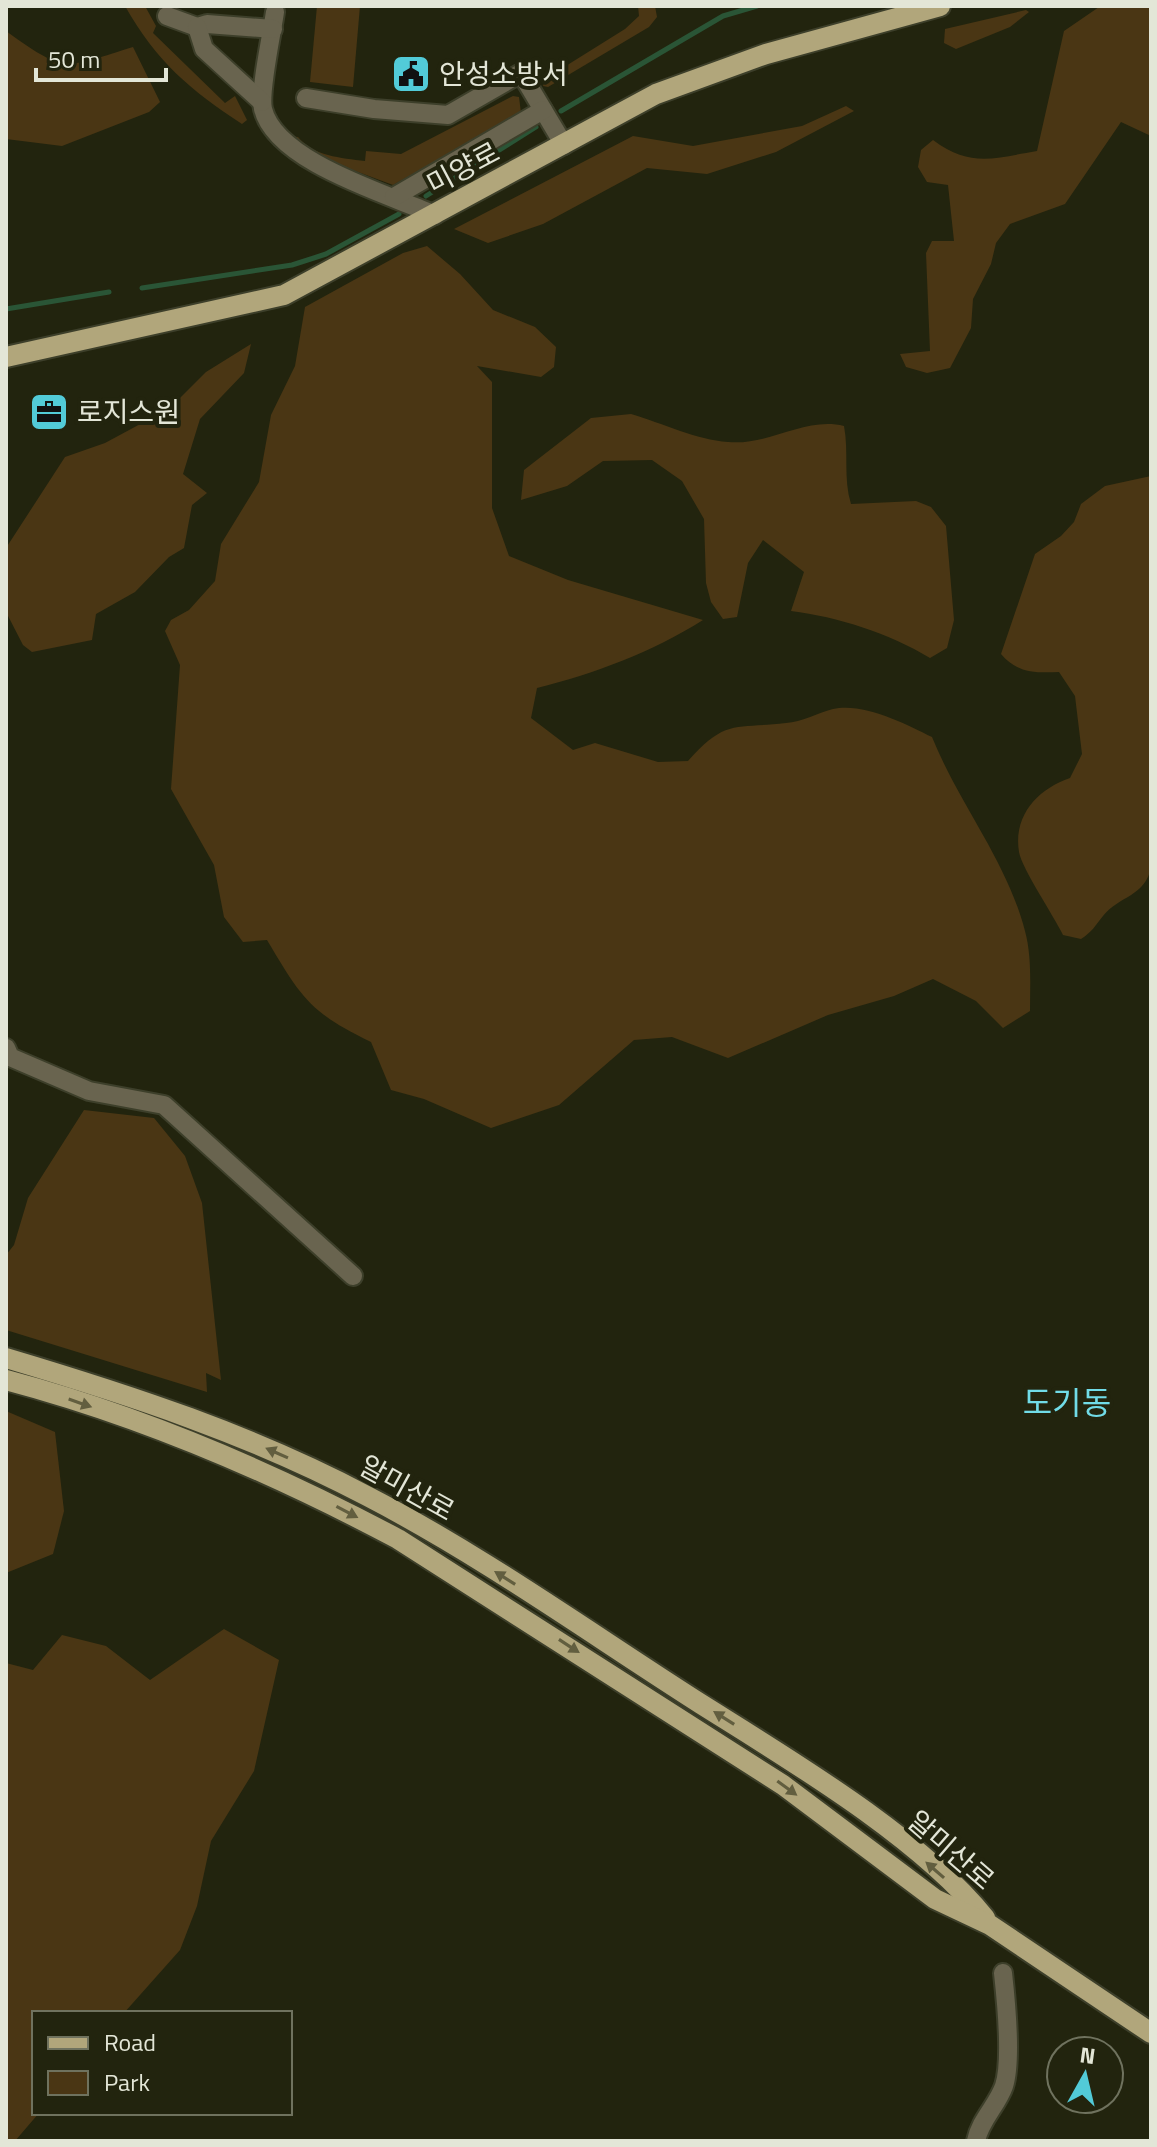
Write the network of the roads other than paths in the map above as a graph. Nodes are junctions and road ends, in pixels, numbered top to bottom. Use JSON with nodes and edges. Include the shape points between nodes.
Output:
{"nodes":[{"id":1,"x":940,"y":6,"type":"edge"},
{"id":2,"x":167,"y":16,"type":"dead end"},
{"id":3,"x":197,"y":27,"type":"junction"},
{"id":4,"x":306,"y":98,"type":"dead end"},
{"id":5,"x":262,"y":102,"type":"junction"},
{"id":6,"x":543,"y":110,"type":"junction"},
{"id":7,"x":564,"y":145,"type":"junction"},
{"id":8,"x":394,"y":197,"type":"junction"},
{"id":9,"x":435,"y":215,"type":"junction"},
{"id":10,"x":6,"y":357,"type":"edge"},
{"id":11,"x":6,"y":1048,"type":"edge"},
{"id":12,"x":353,"y":1276,"type":"dead end"},
{"id":13,"x":6,"y":1358,"type":"edge"},
{"id":14,"x":6,"y":1380,"type":"edge"},
{"id":15,"x":990,"y":1925,"type":"junction"},
{"id":16,"x":1003,"y":1973,"type":"dead end"},
{"id":17,"x":1151,"y":2033,"type":"edge"},
{"id":18,"x":976,"y":2141,"type":"edge"}],
"edges":[{"from":1,"to":7,"type":"main road","name":"미양로","via":[[710,72],[656,94]]},
{"from":2,"to":3,"type":"street"},
{"from":3,"to":5,"type":"street","via":[[204,49]]},
{"from":3,"to":5,"type":"street","via":[[274,21]]},
{"from":4,"to":6,"type":"street","via":[[448,115],[521,73]]},
{"from":5,"to":8,"type":"street","via":[[270,128],[308,160]]},
{"from":6,"to":7,"type":"street"},
{"from":6,"to":8,"type":"street"},
{"from":7,"to":9,"type":"main road","name":"미양로"},
{"from":8,"to":9,"type":"street"},
{"from":9,"to":10,"type":"main road","name":"미양로","via":[[284,295]]},
{"from":11,"to":12,"type":"street","via":[[10,1057],[89,1091],[164,1105]]},
{"from":15,"to":13,"type":"main road","name":"알미산로","one_way":true,"via":[[971,1901],[900,1840],[794,1762],[394,1511],[224,1429]]},
{"from":14,"to":15,"type":"main road","name":"알미산로","one_way":true,"via":[[181,1438],[398,1539],[783,1785],[935,1899]]},
{"from":15,"to":17,"type":"main road"},
{"from":16,"to":18,"type":"street","via":[[1004,2085]]}]}
